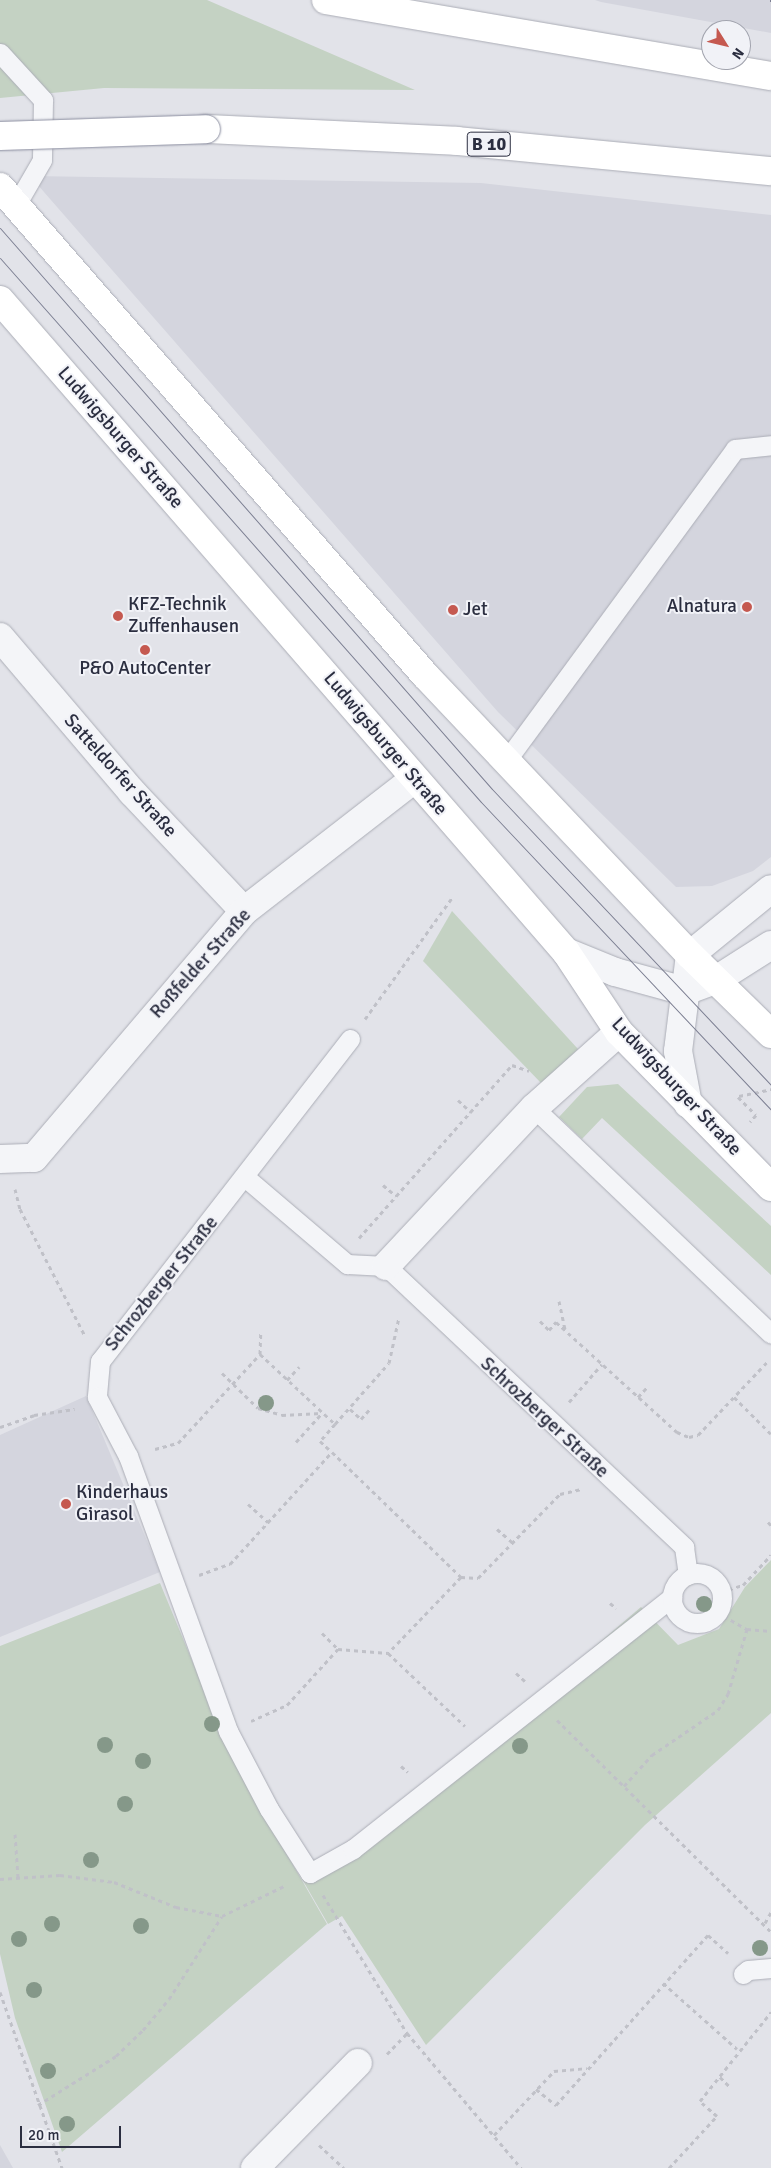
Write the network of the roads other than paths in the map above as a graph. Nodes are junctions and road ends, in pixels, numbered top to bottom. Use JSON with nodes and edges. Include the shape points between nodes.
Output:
{"nodes":[{"id":1,"x":326,"y":0,"type":"edge"},
{"id":2,"x":0,"y":53,"type":"edge"},
{"id":3,"x":771,"y":76,"type":"edge"},
{"id":4,"x":0,"y":136,"type":"edge"},
{"id":5,"x":771,"y":171,"type":"edge"},
{"id":6,"x":8,"y":196,"type":"edge"},
{"id":7,"x":0,"y":300,"type":"edge"},
{"id":8,"x":771,"y":445,"type":"edge"},
{"id":9,"x":0,"y":637,"type":"edge"},
{"id":10,"x":506,"y":761,"type":"junction"},
{"id":11,"x":414,"y":779,"type":"junction"},
{"id":12,"x":771,"y":889,"type":"edge"},
{"id":13,"x":244,"y":911,"type":"junction"},
{"id":14,"x":771,"y":945,"type":"edge"},
{"id":15,"x":566,"y":952,"type":"junction"},
{"id":16,"x":690,"y":955,"type":"junction"},
{"id":17,"x":716,"y":980,"type":"junction"},
{"id":18,"x":685,"y":991,"type":"junction"},
{"id":19,"x":619,"y":1032,"type":"junction"},
{"id":20,"x":771,"y":1034,"type":"edge"},
{"id":21,"x":350,"y":1039,"type":"road end"},
{"id":22,"x":688,"y":1104,"type":"junction"},
{"id":23,"x":534,"y":1108,"type":"junction"},
{"id":24,"x":4,"y":1160,"type":"edge"},
{"id":25,"x":246,"y":1178,"type":"junction"},
{"id":26,"x":771,"y":1186,"type":"edge"},
{"id":27,"x":386,"y":1266,"type":"junction"},
{"id":28,"x":771,"y":1334,"type":"edge"},
{"id":29,"x":688,"y":1575,"type":"junction"},
{"id":30,"x":672,"y":1597,"type":"junction"},
{"id":31,"x":771,"y":1968,"type":"edge"},
{"id":32,"x":746,"y":1972,"type":"road end"},
{"id":33,"x":358,"y":2063,"type":"dead end"},
{"id":34,"x":255,"y":2168,"type":"edge"}],
"edges":[{"from":1,"to":3,"type":"main road"},
{"from":2,"to":6,"type":"lane","via":[[43,100],[42,160]]},
{"from":4,"to":5,"type":"main road","number":"B 10","bridge":true,"via":[[206,129],[457,141]]},
{"from":6,"to":10,"type":"main road","via":[[300,537]]},
{"from":7,"to":11,"type":"main road","name":"Ludwigsburger Straße"},
{"from":8,"to":10,"type":"lane","via":[[735,449]]},
{"from":9,"to":13,"type":"street","name":"Satteldorfer Straße","via":[[132,792]]},
{"from":10,"to":16,"type":"main road"},
{"from":11,"to":13,"type":"street","name":"Roßfelder Straße"},
{"from":11,"to":15,"type":"main road","name":"Ludwigsburger Straße"},
{"from":12,"to":16,"type":"street"},
{"from":13,"to":24,"type":"street","name":"Roßfelder Straße","via":[[56,1136],[34,1158]]},
{"from":14,"to":17,"type":"street"},
{"from":15,"to":18,"type":"street","via":[[615,972]]},
{"from":15,"to":19,"type":"main road","name":"Ludwigsburger Straße"},
{"from":16,"to":17,"type":"main road"},
{"from":16,"to":18,"type":"street"},
{"from":17,"to":18,"type":"street"},
{"from":17,"to":20,"type":"main road"},
{"from":18,"to":22,"type":"street","via":[[678,1051]]},
{"from":19,"to":22,"type":"main road","name":"Ludwigsburger Straße"},
{"from":19,"to":23,"type":"street"},
{"from":21,"to":25,"type":"lane","name":"Schrozberger Straße"},
{"from":22,"to":26,"type":"main road","name":"Ludwigsburger Straße"},
{"from":23,"to":27,"type":"street"},
{"from":23,"to":28,"type":"lane"},
{"from":25,"to":27,"type":"lane","via":[[347,1264]]},
{"from":25,"to":30,"type":"lane","name":"Schrozberger Straße","via":[[100,1361],[97,1397],[128,1456],[228,1731],[268,1809],[310,1874],[353,1849]]},
{"from":27,"to":29,"type":"lane","name":"Schrozberger Straße","via":[[684,1547]]},
{"from":29,"to":30,"type":"lane","via":[[677,1583]]},
{"from":29,"to":30,"type":"lane","via":[[703,1573],[715,1580],[721,1592],[717,1612],[700,1624],[686,1621],[676,1611]]},
{"from":31,"to":32,"type":"lane"},
{"from":33,"to":34,"type":"street"}]}
